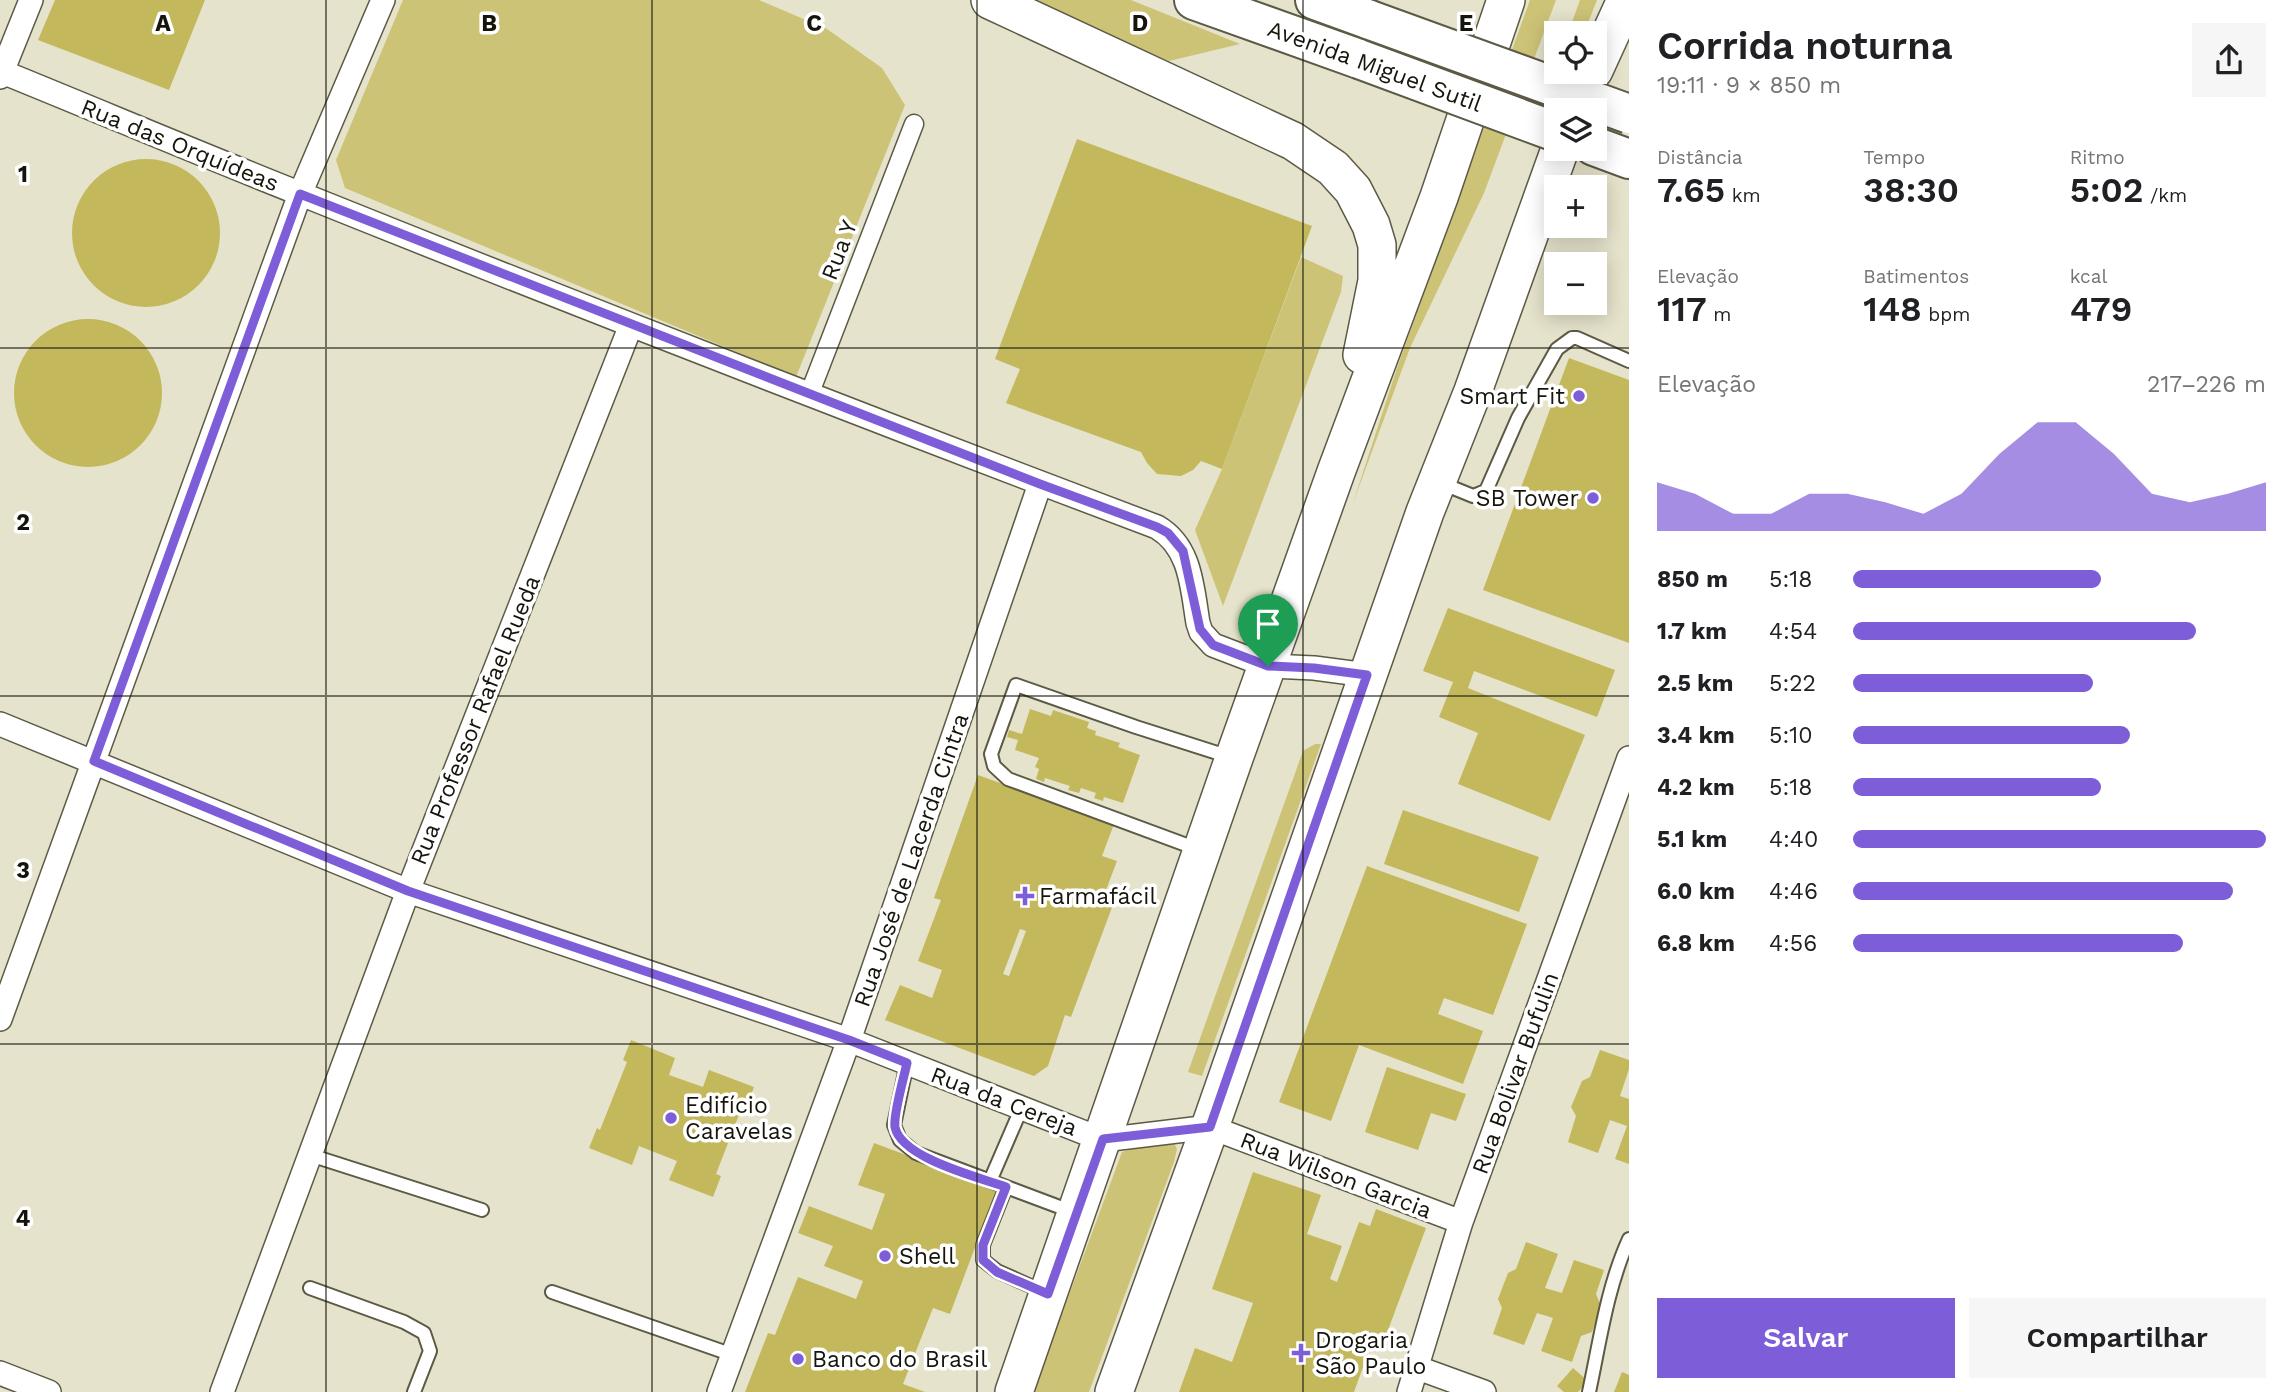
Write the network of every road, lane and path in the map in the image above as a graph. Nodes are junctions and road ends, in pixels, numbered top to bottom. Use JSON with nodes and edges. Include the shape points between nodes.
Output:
{"nodes":[{"id":1,"x":30,"y":0,"type":"edge"},
{"id":2,"x":383,"y":0,"type":"edge"},
{"id":3,"x":990,"y":0,"type":"edge"},
{"id":4,"x":1194,"y":0,"type":"edge"},
{"id":5,"x":1315,"y":0,"type":"edge"},
{"id":6,"x":1506,"y":0,"type":"edge"},
{"id":7,"x":1626,"y":0,"type":"edge"},
{"id":8,"x":1607,"y":42,"type":"edge"},
{"id":9,"x":1,"y":73,"type":"edge"},
{"id":10,"x":1629,"y":114,"type":"edge"},
{"id":11,"x":914,"y":124,"type":"dead end"},
{"id":12,"x":1544,"y":128,"type":"edge"},
{"id":13,"x":1607,"y":151,"type":"edge"},
{"id":14,"x":1629,"y":159,"type":"edge"},
{"id":15,"x":1556,"y":161,"type":"edge"},
{"id":16,"x":300,"y":194,"type":"junction"},
{"id":17,"x":631,"y":325,"type":"junction"},
{"id":18,"x":1629,"y":361,"type":"edge"},
{"id":19,"x":809,"y":395,"type":"junction"},
{"id":20,"x":1336,"y":472,"type":"junction"},
{"id":21,"x":1437,"y":482,"type":"junction"},
{"id":22,"x":1040,"y":484,"type":"junction"},
{"id":23,"x":1268,"y":666,"type":"junction"},
{"id":24,"x":1367,"y":675,"type":"junction"},
{"id":25,"x":0,"y":724,"type":"edge"},
{"id":26,"x":1234,"y":758,"type":"junction"},
{"id":27,"x":1629,"y":758,"type":"edge"},
{"id":28,"x":94,"y":761,"type":"junction"},
{"id":29,"x":1203,"y":852,"type":"junction"},
{"id":30,"x":408,"y":891,"type":"junction"},
{"id":31,"x":0,"y":1019,"type":"edge"},
{"id":32,"x":849,"y":1040,"type":"junction"},
{"id":33,"x":907,"y":1063,"type":"junction"},
{"id":34,"x":1022,"y":1107,"type":"junction"},
{"id":35,"x":1210,"y":1127,"type":"junction"},
{"id":36,"x":1103,"y":1139,"type":"junction"},
{"id":37,"x":310,"y":1155,"type":"junction"},
{"id":38,"x":990,"y":1181,"type":"junction"},
{"id":39,"x":1006,"y":1187,"type":"junction"},
{"id":40,"x":482,"y":1210,"type":"dead end"},
{"id":41,"x":1077,"y":1214,"type":"junction"},
{"id":42,"x":1461,"y":1222,"type":"junction"},
{"id":43,"x":1629,"y":1239,"type":"edge"},
{"id":44,"x":310,"y":1288,"type":"dead end"},
{"id":45,"x":552,"y":1292,"type":"dead end"},
{"id":46,"x":1048,"y":1294,"type":"junction"},
{"id":47,"x":733,"y":1355,"type":"junction"},
{"id":48,"x":1418,"y":1368,"type":"junction"},
{"id":49,"x":0,"y":1373,"type":"edge"},
{"id":50,"x":49,"y":1392,"type":"edge"},
{"id":51,"x":222,"y":1392,"type":"edge"},
{"id":52,"x":414,"y":1392,"type":"edge"},
{"id":53,"x":719,"y":1392,"type":"edge"},
{"id":54,"x":1014,"y":1392,"type":"edge"},
{"id":55,"x":1114,"y":1392,"type":"edge"},
{"id":56,"x":1409,"y":1392,"type":"edge"},
{"id":57,"x":1484,"y":1392,"type":"edge"},
{"id":58,"x":1589,"y":1392,"type":"edge"}],
"edges":[{"from":1,"to":9,"type":"street"},
{"from":2,"to":16,"type":"street"},
{"from":3,"to":20,"type":"main road","via":[[1293,141],[1333,168],[1353,190],[1377,244],[1377,281]]},
{"from":4,"to":12,"type":"highway","name":"Avenida Miguel Sutil","bridge":true},
{"from":5,"to":10,"type":"highway","name":"Avenida Miguel Sutil","bridge":true},
{"from":6,"to":20,"type":"main road","via":[[1439,197]]},
{"from":7,"to":8,"type":"main road"},
{"from":9,"to":16,"type":"street","name":"Rua das Orquídeas"},
{"from":11,"to":19,"type":"street","name":"Rua Y"},
{"from":13,"to":14,"type":"highway"},
{"from":15,"to":21,"type":"main road"},
{"from":16,"to":17,"type":"street","name":"Rua das Orquídeas"},
{"from":16,"to":28,"type":"street"},
{"from":17,"to":19,"type":"street","name":"Rua das Orquídeas"},
{"from":17,"to":30,"type":"street","name":"Rua Professor Rafael Rueda"},
{"from":18,"to":21,"type":"lane","via":[[1572,338],[1557,349],[1537,383],[1486,491],[1473,496]]},
{"from":19,"to":22,"type":"street","name":"Rua das Orquídeas"},
{"from":20,"to":23,"type":"main road"},
{"from":21,"to":24,"type":"main road"},
{"from":22,"to":23,"type":"street","name":"Rua das Orquídeas","via":[[1168,533],[1183,551],[1201,632],[1207,640]]},
{"from":22,"to":32,"type":"street","name":"Rua José de Lacerda Cintra"},
{"from":23,"to":24,"type":"street"},
{"from":23,"to":26,"type":"main road"},
{"from":24,"to":35,"type":"main road"},
{"from":25,"to":28,"type":"street","name":"Rua da Cereja"},
{"from":26,"to":29,"type":"main road"},
{"from":26,"to":29,"type":"lane","via":[[1016,685],[991,754],[994,766],[1008,779]]},
{"from":27,"to":42,"type":"street","name":"Rua Bolivar Bufulin"},
{"from":28,"to":30,"type":"street","name":"Rua da Cereja"},
{"from":28,"to":31,"type":"street"},
{"from":29,"to":36,"type":"main road"},
{"from":30,"to":32,"type":"street","name":"Rua da Cereja"},
{"from":30,"to":37,"type":"street","name":"Rua Professor Rafael Rueda"},
{"from":32,"to":33,"type":"street","name":"Rua da Cereja"},
{"from":32,"to":47,"type":"street","name":"Rua José de Lacerda Cintra"},
{"from":33,"to":34,"type":"street","name":"Rua da Cereja"},
{"from":33,"to":38,"type":"lane","via":[[894,1125],[900,1140],[916,1153]]},
{"from":34,"to":36,"type":"street","name":"Rua da Cereja"},
{"from":34,"to":38,"type":"lane"},
{"from":35,"to":36,"type":"street"},
{"from":35,"to":42,"type":"street","name":"Rua Wilson Garcia"},
{"from":35,"to":55,"type":"main road"},
{"from":36,"to":41,"type":"main road"},
{"from":37,"to":40,"type":"lane"},
{"from":37,"to":51,"type":"street","name":"Rua Professor Rafael Rueda"},
{"from":38,"to":39,"type":"lane"},
{"from":39,"to":41,"type":"lane"},
{"from":39,"to":46,"type":"lane","via":[[983,1245],[983,1260],[997,1272]]},
{"from":41,"to":46,"type":"main road"},
{"from":42,"to":48,"type":"street","name":"Rua Bolivar Bufulin"},
{"from":43,"to":58,"type":"lane","via":[[1612,1285]]},
{"from":44,"to":52,"type":"lane","via":[[424,1333],[430,1351]]},
{"from":45,"to":47,"type":"lane"},
{"from":46,"to":54,"type":"main road"},
{"from":47,"to":53,"type":"street","name":"Rua José de Lacerda Cintra"},
{"from":48,"to":56,"type":"street","name":"Rua Bolivar Bufulin"},
{"from":48,"to":57,"type":"street"},
{"from":49,"to":50,"type":"street"}]}
